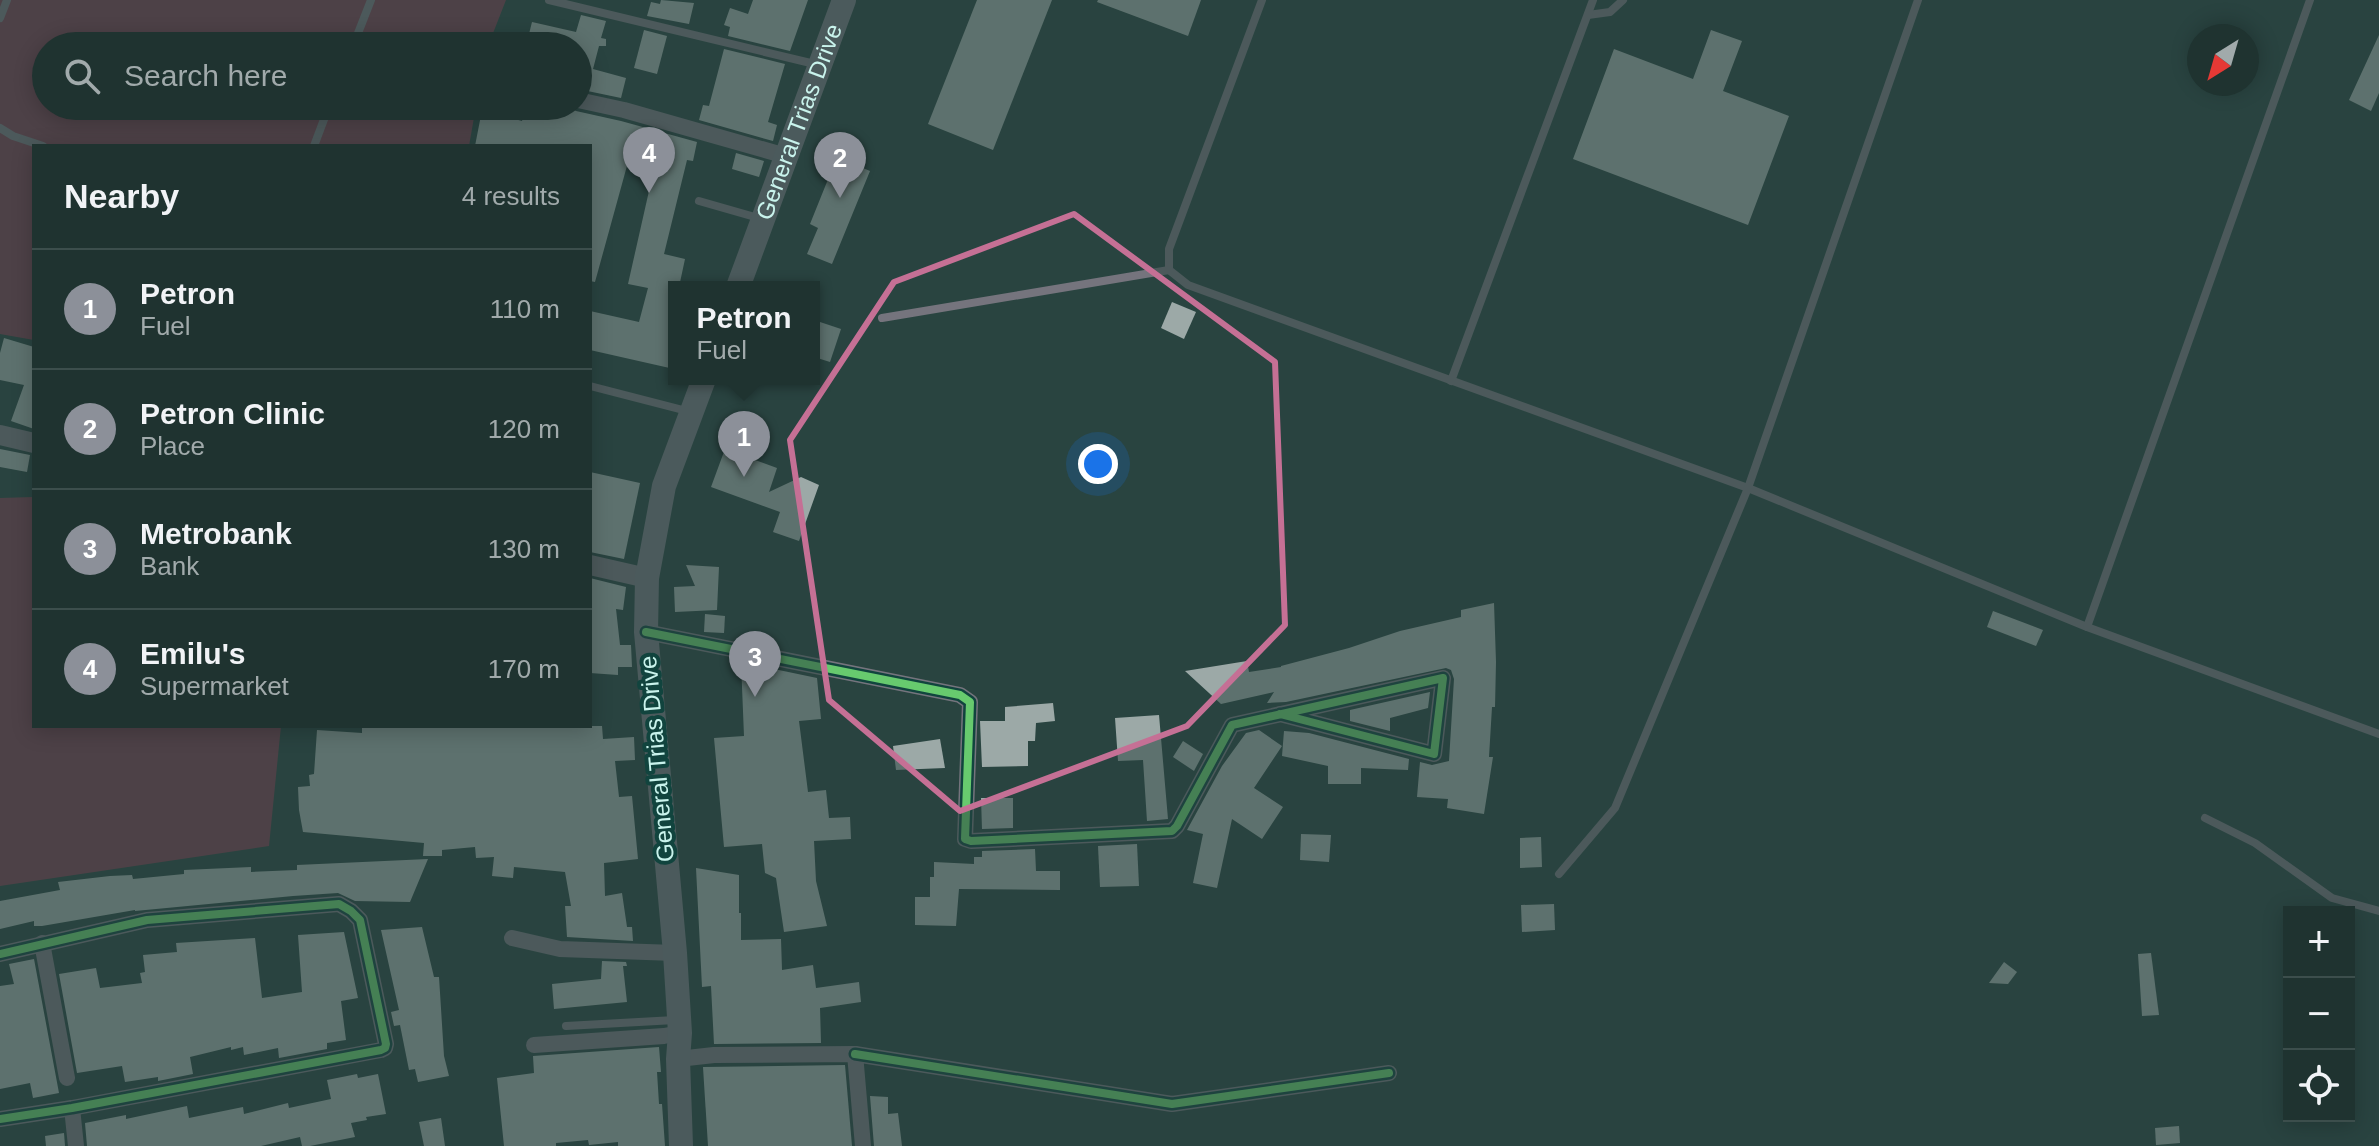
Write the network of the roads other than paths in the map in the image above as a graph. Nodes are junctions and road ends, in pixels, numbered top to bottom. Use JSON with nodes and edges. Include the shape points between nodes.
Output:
{"nodes":[{"id":1,"x":7,"y":0,"type":"edge"},
{"id":2,"x":371,"y":0,"type":"edge"},
{"id":3,"x":549,"y":0,"type":"edge"},
{"id":4,"x":844,"y":0,"type":"edge"},
{"id":5,"x":1262,"y":0,"type":"edge"},
{"id":6,"x":1593,"y":0,"type":"edge"},
{"id":7,"x":1623,"y":0,"type":"edge"},
{"id":8,"x":1918,"y":0,"type":"edge"},
{"id":9,"x":2310,"y":0,"type":"edge"},
{"id":10,"x":1588,"y":15,"type":"junction"},
{"id":11,"x":0,"y":18,"type":"edge"},
{"id":12,"x":358,"y":32,"type":"edge"},
{"id":13,"x":820,"y":65,"type":"junction"},
{"id":14,"x":592,"y":103,"type":"edge"},
{"id":15,"x":324,"y":120,"type":"edge"},
{"id":16,"x":0,"y":128,"type":"edge"},
{"id":17,"x":37,"y":144,"type":"edge"},
{"id":18,"x":315,"y":144,"type":"edge"},
{"id":19,"x":786,"y":156,"type":"junction"},
{"id":20,"x":699,"y":201,"type":"dead end"},
{"id":21,"x":763,"y":219,"type":"junction"},
{"id":22,"x":1169,"y":270,"type":"junction"},
{"id":23,"x":740,"y":281,"type":"edge"},
{"id":24,"x":882,"y":318,"type":"dead end"},
{"id":25,"x":1451,"y":381,"type":"junction"},
{"id":26,"x":702,"y":385,"type":"edge"},
{"id":27,"x":592,"y":387,"type":"edge"},
{"id":28,"x":691,"y":412,"type":"junction"},
{"id":29,"x":0,"y":435,"type":"edge"},
{"id":30,"x":32,"y":443,"type":"edge"},
{"id":31,"x":1748,"y":488,"type":"junction"},
{"id":32,"x":592,"y":565,"type":"edge"},
{"id":33,"x":647,"y":578,"type":"junction"},
{"id":34,"x":2087,"y":627,"type":"junction"},
{"id":35,"x":646,"y":632,"type":"junction"},
{"id":36,"x":1280,"y":714,"type":"junction"},
{"id":37,"x":2379,"y":734,"type":"edge"},
{"id":38,"x":2205,"y":818,"type":"dead end"},
{"id":39,"x":1559,"y":874,"type":"dead end"},
{"id":40,"x":2379,"y":911,"type":"edge"},
{"id":41,"x":512,"y":938,"type":"dead end"},
{"id":42,"x":42,"y":943,"type":"junction"},
{"id":43,"x":675,"y":953,"type":"junction"},
{"id":44,"x":0,"y":954,"type":"edge"},
{"id":45,"x":566,"y":1026,"type":"dead end"},
{"id":46,"x":680,"y":1026,"type":"junction"},
{"id":47,"x":534,"y":1045,"type":"dead end"},
{"id":48,"x":855,"y":1054,"type":"junction"},
{"id":49,"x":678,"y":1059,"type":"junction"},
{"id":50,"x":1389,"y":1073,"type":"dead end"},
{"id":51,"x":67,"y":1078,"type":"dead end"},
{"id":52,"x":72,"y":1108,"type":"junction"},
{"id":53,"x":0,"y":1119,"type":"edge"},
{"id":54,"x":76,"y":1146,"type":"edge"},
{"id":55,"x":681,"y":1146,"type":"edge"},
{"id":56,"x":863,"y":1146,"type":"edge"}],
"edges":[{"from":1,"to":11,"type":"lane"},
{"from":2,"to":12,"type":"lane"},
{"from":3,"to":13,"type":"lane"},
{"from":4,"to":13,"type":"main road","name":"General Trias Drive"},
{"from":5,"to":22,"type":"lane","via":[[1169,249]]},
{"from":6,"to":10,"type":"lane"},
{"from":7,"to":10,"type":"lane","via":[[1610,12]]},
{"from":8,"to":31,"type":"lane"},
{"from":9,"to":34,"type":"lane"},
{"from":10,"to":25,"type":"lane"},
{"from":13,"to":19,"type":"main road","name":"General Trias Drive"},
{"from":14,"to":19,"type":"street"},
{"from":15,"to":18,"type":"lane"},
{"from":16,"to":17,"type":"lane"},
{"from":19,"to":21,"type":"main road","name":"General Trias Drive"},
{"from":20,"to":21,"type":"lane"},
{"from":21,"to":23,"type":"main road","name":"General Trias Drive"},
{"from":22,"to":24,"type":"lane"},
{"from":22,"to":25,"type":"lane","via":[[1188,285]]},
{"from":25,"to":31,"type":"lane"},
{"from":26,"to":28,"type":"main road","name":"General Trias Drive"},
{"from":27,"to":28,"type":"lane"},
{"from":28,"to":33,"type":"main road","name":"General Trias Drive","via":[[664,486]]},
{"from":29,"to":30,"type":"street"},
{"from":31,"to":34,"type":"lane"},
{"from":31,"to":39,"type":"lane","via":[[1615,808]]},
{"from":32,"to":33,"type":"street"},
{"from":33,"to":35,"type":"main road","name":"General Trias Drive"},
{"from":34,"to":37,"type":"lane"},
{"from":35,"to":36,"type":"street","via":[[967,698],[968,840],[1172,831],[1232,725]]},
{"from":35,"to":43,"type":"main road","name":"General Trias Drive"},
{"from":36,"to":36,"type":"street","via":[[1434,754],[1443,678],[1295,710]]},
{"from":38,"to":40,"type":"lane","via":[[2255,843],[2332,898]]},
{"from":41,"to":43,"type":"street","via":[[560,949]]},
{"from":42,"to":44,"type":"street"},
{"from":42,"to":51,"type":"street"},
{"from":42,"to":52,"type":"street","via":[[147,920],[339,904],[360,920],[386,1044],[381,1050]]},
{"from":43,"to":46,"type":"main road","name":"General Trias Drive"},
{"from":45,"to":46,"type":"lane"},
{"from":46,"to":47,"type":"street","via":[[664,1036]]},
{"from":46,"to":49,"type":"main road","name":"General Trias Drive"},
{"from":48,"to":49,"type":"street"},
{"from":48,"to":50,"type":"street","via":[[1172,1104]]},
{"from":48,"to":56,"type":"street"},
{"from":49,"to":55,"type":"main road","name":"General Trias Drive"},
{"from":52,"to":53,"type":"street"},
{"from":52,"to":54,"type":"street"}]}
